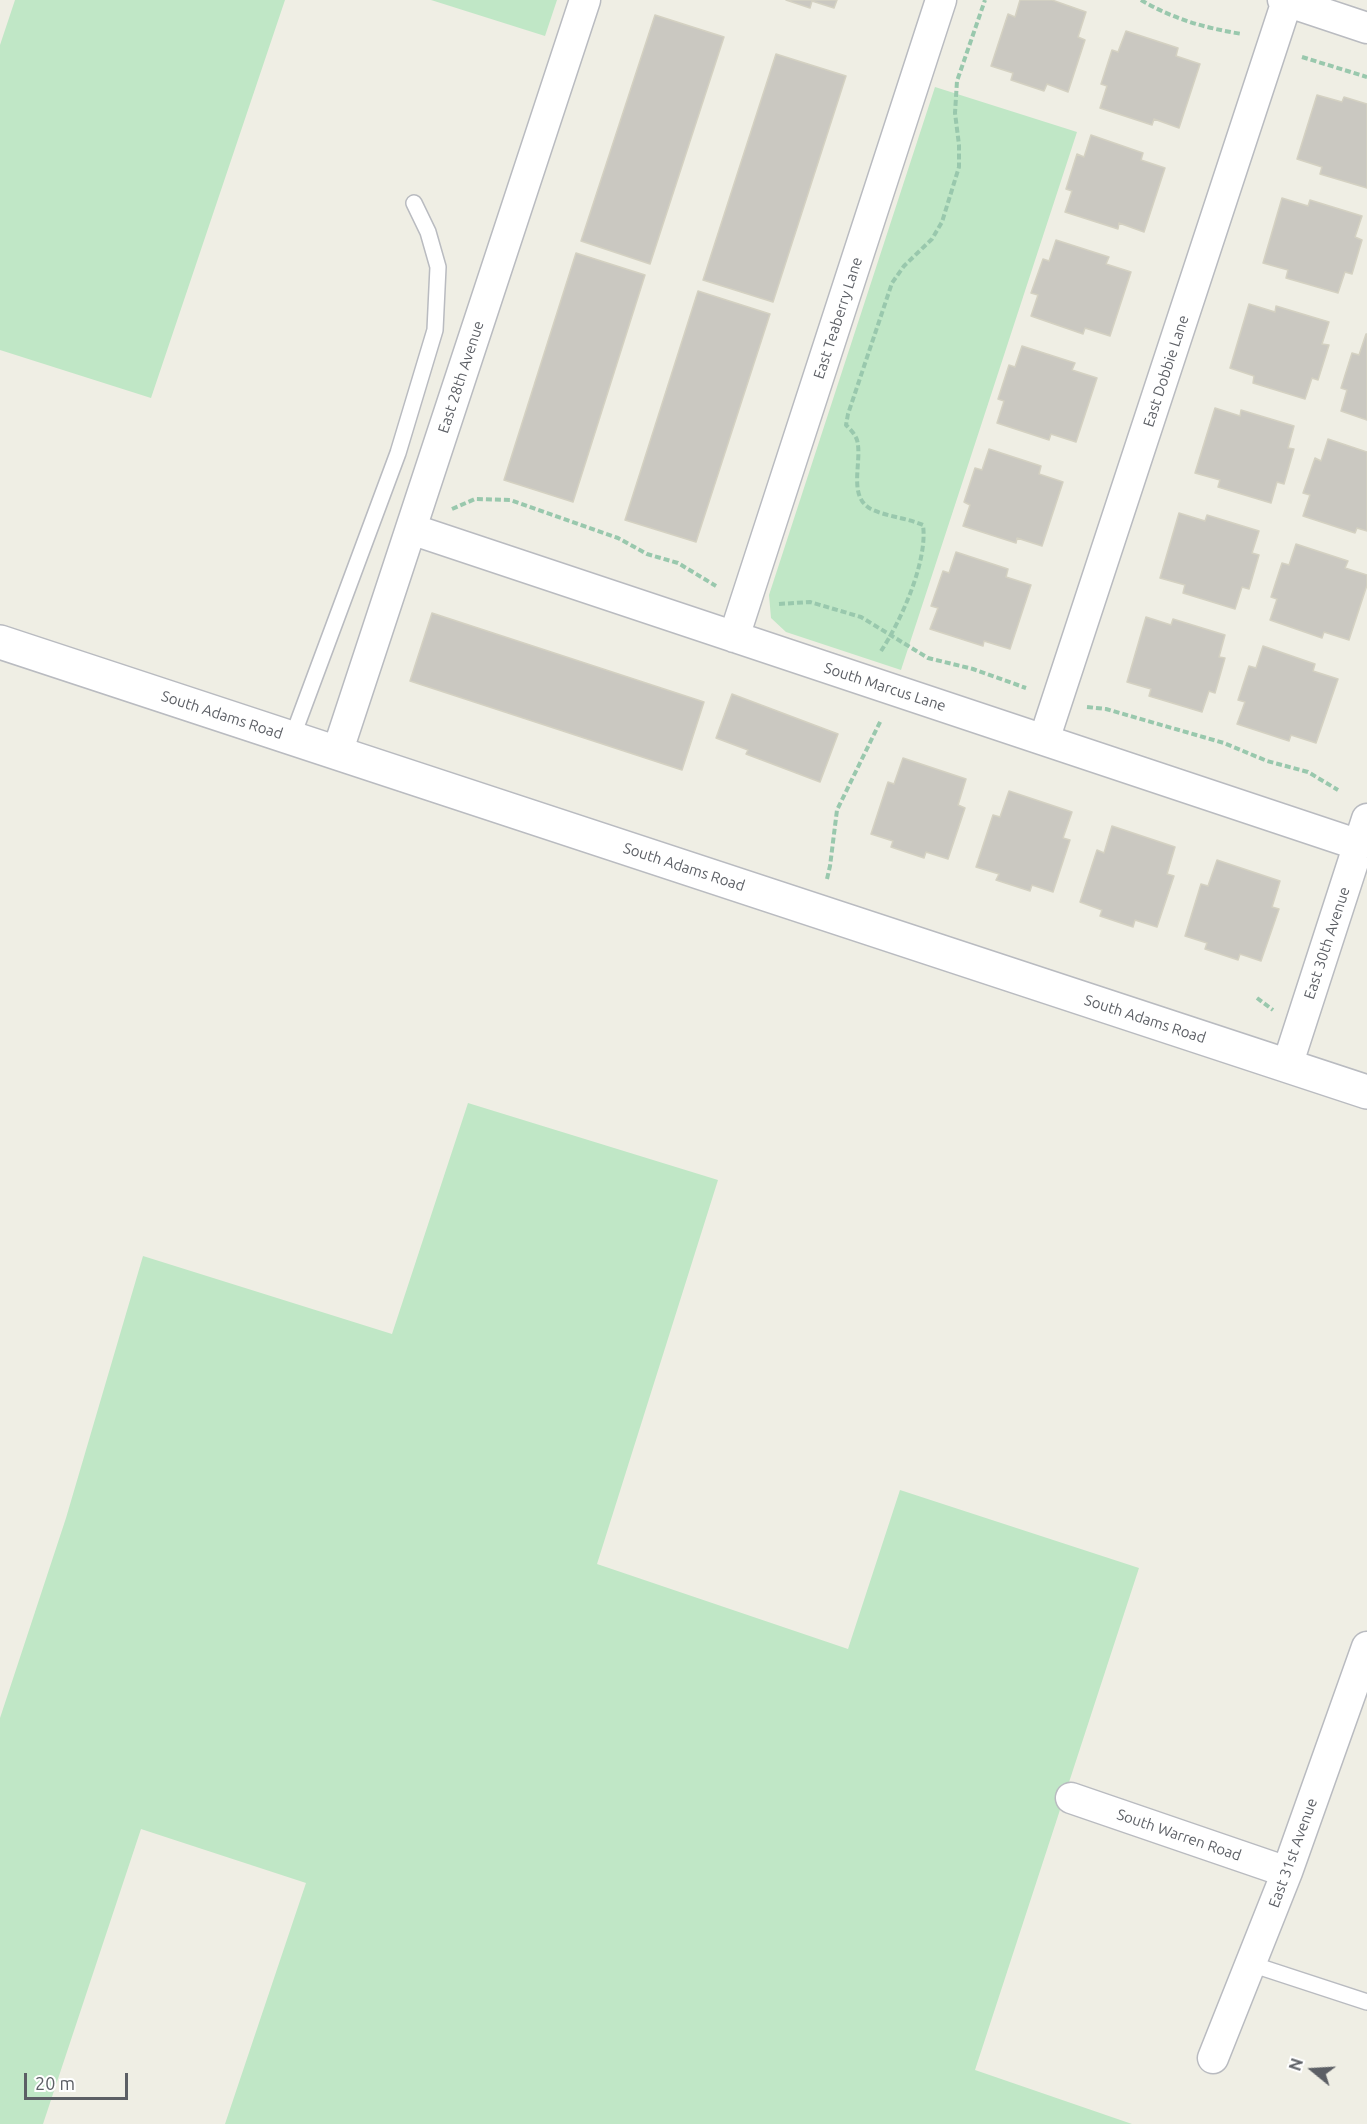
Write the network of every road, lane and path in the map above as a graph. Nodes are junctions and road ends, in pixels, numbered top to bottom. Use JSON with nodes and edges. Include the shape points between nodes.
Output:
{"nodes":[{"id":1,"x":585,"y":0,"type":"edge"},
{"id":2,"x":941,"y":0,"type":"edge"},
{"id":3,"x":985,"y":0,"type":"edge"},
{"id":4,"x":1285,"y":1,"type":"edge"},
{"id":5,"x":1367,"y":28,"type":"edge"},
{"id":6,"x":414,"y":203,"type":"dead end"},
{"id":7,"x":452,"y":509,"type":"dead end"},
{"id":8,"x":411,"y":529,"type":"junction"},
{"id":9,"x":744,"y":607,"type":"junction"},
{"id":10,"x":892,"y":634,"type":"junction"},
{"id":11,"x":734,"y":637,"type":"junction"},
{"id":12,"x":0,"y":642,"type":"edge"},
{"id":13,"x":879,"y":685,"type":"junction"},
{"id":14,"x":1056,"y":704,"type":"junction"},
{"id":15,"x":292,"y":738,"type":"junction"},
{"id":16,"x":1044,"y":740,"type":"junction"},
{"id":17,"x":337,"y":753,"type":"junction"},
{"id":18,"x":1338,"y":790,"type":"dead end"},
{"id":19,"x":1363,"y":832,"type":"edge"},
{"id":20,"x":817,"y":911,"type":"junction"},
{"id":21,"x":1287,"y":1066,"type":"junction"},
{"id":22,"x":1367,"y":1092,"type":"edge"},
{"id":23,"x":1367,"y":1647,"type":"edge"},
{"id":24,"x":1071,"y":1798,"type":"dead end"},
{"id":25,"x":1287,"y":1872,"type":"junction"},
{"id":26,"x":1251,"y":1964,"type":"junction"},
{"id":27,"x":1367,"y":2002,"type":"edge"},
{"id":28,"x":1213,"y":2058,"type":"dead end"}],
"edges":[{"from":1,"to":8,"type":"street","name":"East 28th Avenue"},
{"from":2,"to":9,"type":"street","name":"East Teaberry Lane"},
{"from":3,"to":10,"type":"path","via":[[957,81],[959,167],[942,222],[932,239],[892,282],[846,425],[856,437],[860,498],[872,510],[923,525],[925,541],[907,605]]},
{"from":4,"to":5,"type":"street"},
{"from":4,"to":14,"type":"street","name":"East Dobbie Lane"},
{"from":6,"to":15,"type":"lane","via":[[438,267],[435,330],[398,453]]},
{"from":7,"to":9,"type":"path","via":[[475,499],[510,500],[618,538],[647,554],[678,562]]},
{"from":8,"to":11,"type":"street","name":"South Marcus Lane"},
{"from":8,"to":17,"type":"street","name":"East 28th Avenue"},
{"from":9,"to":10,"type":"path","via":[[810,602],[861,617]]},
{"from":9,"to":11,"type":"street","name":"East Teaberry Lane"},
{"from":10,"to":13,"type":"path","via":[[877,657]]},
{"from":10,"to":14,"type":"path","via":[[928,658],[994,676]]},
{"from":11,"to":13,"type":"street","name":"South Marcus Lane"},
{"from":12,"to":15,"type":"street","name":"South Adams Road"},
{"from":13,"to":16,"type":"street","name":"South Marcus Lane"},
{"from":13,"to":20,"type":"path","via":[[882,718],[837,810],[830,867]]},
{"from":14,"to":16,"type":"street","name":"East Dobbie Lane"},
{"from":14,"to":18,"type":"path","via":[[1106,709],[1224,743],[1308,772]]},
{"from":15,"to":17,"type":"street","name":"South Adams Road"},
{"from":16,"to":19,"type":"street","name":"South Marcus Lane"},
{"from":17,"to":20,"type":"street","name":"South Adams Road"},
{"from":19,"to":21,"type":"street","name":"East 30th Avenue"},
{"from":20,"to":21,"type":"street","name":"South Adams Road"},
{"from":21,"to":22,"type":"street","name":"South Adams Road"},
{"from":23,"to":25,"type":"street","name":"East 31st Avenue"},
{"from":24,"to":25,"type":"street","name":"South Warren Road"},
{"from":25,"to":26,"type":"street","name":"East 31st Avenue"},
{"from":26,"to":27,"type":"lane"},
{"from":26,"to":28,"type":"street","name":"East 31st Avenue"}]}
